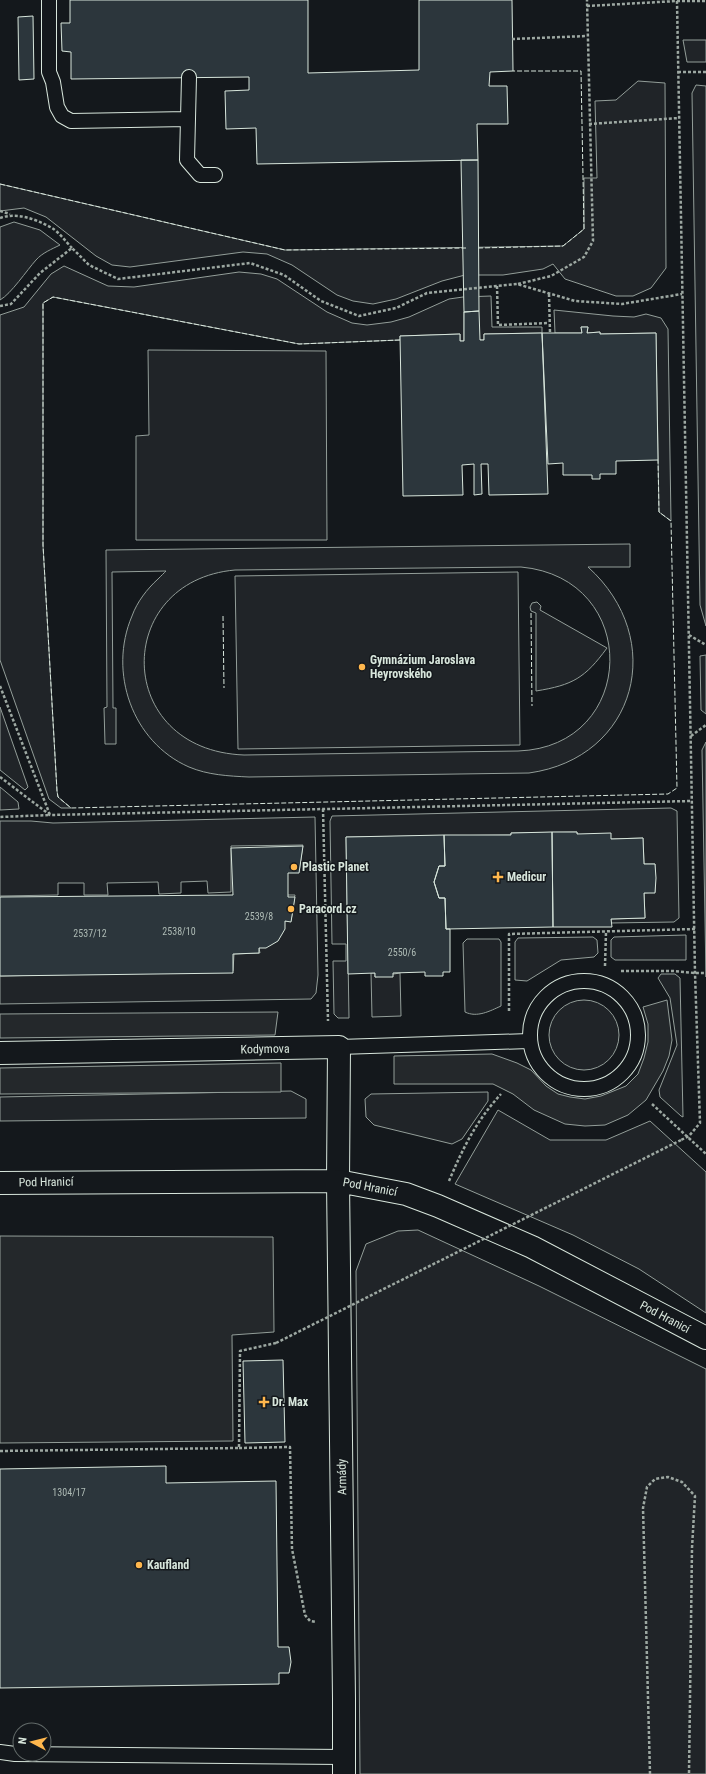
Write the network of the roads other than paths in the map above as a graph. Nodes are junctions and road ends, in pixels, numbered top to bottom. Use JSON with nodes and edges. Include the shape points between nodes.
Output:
{"nodes":[{"id":1,"x":49,"y":0,"type":"edge"},
{"id":2,"x":190,"y":77,"type":"dead end"},
{"id":3,"x":188,"y":119,"type":"junction"},
{"id":4,"x":215,"y":175,"type":"dead end"},
{"id":5,"x":529,"y":1041,"type":"junction"},
{"id":6,"x":334,"y":1047,"type":"junction"},
{"id":7,"x":0,"y":1053,"type":"edge"},
{"id":8,"x":338,"y":1181,"type":"junction"},
{"id":9,"x":0,"y":1183,"type":"edge"},
{"id":10,"x":706,"y":1338,"type":"edge"},
{"id":11,"x":0,"y":1752,"type":"edge"},
{"id":12,"x":344,"y":1765,"type":"edge"}],
"edges":[{"from":1,"to":3,"type":"lane","via":[[49,72],[54,82],[57,107],[62,116],[71,121]]},
{"from":2,"to":3,"type":"lane"},
{"from":3,"to":4,"type":"lane","via":[[187,160],[200,175]]},
{"from":5,"to":5,"type":"lane","via":[[534,1059],[545,1074],[561,1085],[580,1090],[598,1088],[616,1079],[629,1066],[637,1048],[638,1030],[634,1013],[625,998],[595,981],[578,981],[562,985],[547,994],[530,1023]]},
{"from":5,"to":6,"type":"lane","name":"Kodymova"},
{"from":6,"to":7,"type":"street","name":"Kodymova"},
{"from":6,"to":8,"type":"street","name":"Armády"},
{"from":8,"to":9,"type":"street","name":"Pod Hranicí"},
{"from":8,"to":10,"type":"street","name":"Pod Hranicí","via":[[406,1194],[438,1206],[532,1247]]},
{"from":8,"to":12,"type":"street","name":"Armády"},
{"from":11,"to":12,"type":"lane"}]}
